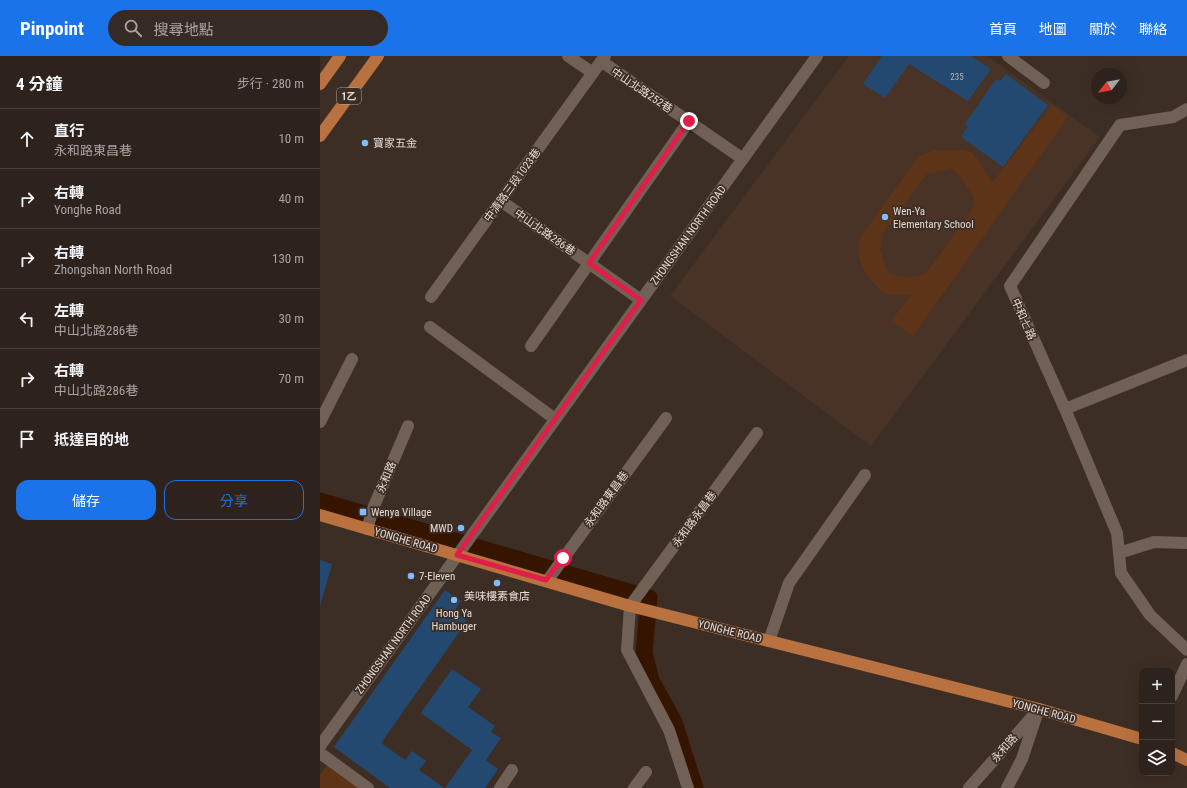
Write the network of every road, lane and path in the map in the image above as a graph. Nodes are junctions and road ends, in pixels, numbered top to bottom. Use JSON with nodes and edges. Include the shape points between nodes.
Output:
{"nodes":[{"id":1,"x":339,"y":56,"type":"edge"},
{"id":2,"x":378,"y":56,"type":"edge"},
{"id":3,"x":568,"y":56,"type":"edge"},
{"id":4,"x":818,"y":56,"type":"edge"},
{"id":5,"x":1008,"y":56,"type":"edge"},
{"id":6,"x":603,"y":59,"type":"edge"},
{"id":7,"x":593,"y":73,"type":"junction"},
{"id":8,"x":1044,"y":83,"type":"dead end"},
{"id":9,"x":320,"y":84,"type":"edge"},
{"id":10,"x":1187,"y":109,"type":"edge"},
{"id":11,"x":689,"y":121,"type":"junction"},
{"id":12,"x":320,"y":136,"type":"edge"},
{"id":13,"x":743,"y":159,"type":"junction"},
{"id":14,"x":501,"y":201,"type":"junction"},
{"id":15,"x":589,"y":263,"type":"junction"},
{"id":16,"x":431,"y":297,"type":"dead end"},
{"id":17,"x":641,"y":300,"type":"junction"},
{"id":18,"x":430,"y":327,"type":"dead end"},
{"id":19,"x":531,"y":346,"type":"dead end"},
{"id":20,"x":352,"y":359,"type":"dead end"},
{"id":21,"x":1187,"y":360,"type":"edge"},
{"id":22,"x":1065,"y":409,"type":"junction"},
{"id":23,"x":666,"y":418,"type":"dead end"},
{"id":24,"x":555,"y":419,"type":"junction"},
{"id":25,"x":320,"y":422,"type":"edge"},
{"id":26,"x":408,"y":426,"type":"dead end"},
{"id":27,"x":757,"y":432,"type":"dead end"},
{"id":28,"x":865,"y":475,"type":"dead end"},
{"id":29,"x":320,"y":515,"type":"edge"},
{"id":30,"x":367,"y":528,"type":"junction"},
{"id":31,"x":1187,"y":543,"type":"edge"},
{"id":32,"x":1119,"y":553,"type":"junction"},
{"id":33,"x":457,"y":555,"type":"junction"},
{"id":34,"x":547,"y":580,"type":"junction"},
{"id":35,"x":631,"y":606,"type":"junction"},
{"id":36,"x":769,"y":641,"type":"junction"},
{"id":37,"x":1187,"y":650,"type":"edge"},
{"id":38,"x":1187,"y":664,"type":"edge"},
{"id":39,"x":1175,"y":690,"type":"edge"},
{"id":40,"x":1039,"y":709,"type":"junction"},
{"id":41,"x":1139,"y":738,"type":"edge"},
{"id":42,"x":320,"y":746,"type":"edge"},
{"id":43,"x":320,"y":753,"type":"edge"},
{"id":44,"x":1175,"y":754,"type":"edge"},
{"id":45,"x":1187,"y":760,"type":"edge"},
{"id":46,"x":512,"y":770,"type":"dead end"},
{"id":47,"x":646,"y":772,"type":"dead end"},
{"id":48,"x":368,"y":788,"type":"edge"},
{"id":49,"x":500,"y":788,"type":"edge"},
{"id":50,"x":634,"y":788,"type":"edge"},
{"id":51,"x":688,"y":788,"type":"edge"},
{"id":52,"x":969,"y":788,"type":"edge"},
{"id":53,"x":1007,"y":788,"type":"edge"}],
"edges":[{"from":1,"to":9,"type":"main road","number":"1乙"},
{"from":2,"to":12,"type":"main road","number":"1乙"},
{"from":3,"to":7,"type":"street"},
{"from":4,"to":13,"type":"street","name":"ZHONGSHAN NORTH ROAD"},
{"from":5,"to":8,"type":"street"},
{"from":6,"to":7,"type":"street","name":"中清路三段1023巷"},
{"from":6,"to":11,"type":"street","name":"中山北路252巷"},
{"from":7,"to":14,"type":"street","name":"中清路三段1023巷"},
{"from":10,"to":22,"type":"street","name":"中和七路","via":[[1173,117],[1120,125],[1010,286]]},
{"from":11,"to":13,"type":"street","name":"中山北路252巷"},
{"from":11,"to":15,"type":"street"},
{"from":13,"to":17,"type":"street","name":"ZHONGSHAN NORTH ROAD"},
{"from":14,"to":15,"type":"street","name":"中山北路286巷"},
{"from":14,"to":16,"type":"street","name":"中清路三段1023巷"},
{"from":15,"to":17,"type":"street","name":"中山北路286巷"},
{"from":15,"to":19,"type":"street"},
{"from":17,"to":24,"type":"street","name":"ZHONGSHAN NORTH ROAD"},
{"from":18,"to":24,"type":"street"},
{"from":20,"to":25,"type":"street"},
{"from":21,"to":22,"type":"street"},
{"from":22,"to":32,"type":"street","name":"中和七路","via":[[1117,533]]},
{"from":23,"to":34,"type":"street","name":"永和路東昌巷"},
{"from":24,"to":33,"type":"street","name":"ZHONGSHAN NORTH ROAD"},
{"from":26,"to":30,"type":"street","name":"永和路"},
{"from":27,"to":35,"type":"street","name":"永和路永昌巷"},
{"from":28,"to":36,"type":"street","via":[[790,583]]},
{"from":29,"to":30,"type":"main road","name":"YONGHE ROAD"},
{"from":30,"to":33,"type":"main road","name":"YONGHE ROAD"},
{"from":31,"to":32,"type":"street","via":[[1154,542]]},
{"from":32,"to":37,"type":"street","name":"中和七路","via":[[1121,573],[1150,615]]},
{"from":33,"to":34,"type":"main road","name":"YONGHE ROAD"},
{"from":33,"to":42,"type":"street","name":"ZHONGSHAN NORTH ROAD"},
{"from":34,"to":35,"type":"main road","name":"YONGHE ROAD"},
{"from":35,"to":36,"type":"main road","name":"YONGHE ROAD"},
{"from":35,"to":51,"type":"street","via":[[627,650],[669,730]]},
{"from":36,"to":40,"type":"main road","name":"YONGHE ROAD"},
{"from":38,"to":39,"type":"street"},
{"from":40,"to":41,"type":"main road","name":"YONGHE ROAD"},
{"from":40,"to":52,"type":"street","name":"永和路"},
{"from":40,"to":53,"type":"street","via":[[1022,758]]},
{"from":43,"to":48,"type":"street"},
{"from":44,"to":45,"type":"main road"},
{"from":46,"to":49,"type":"street"},
{"from":47,"to":50,"type":"street"}]}
